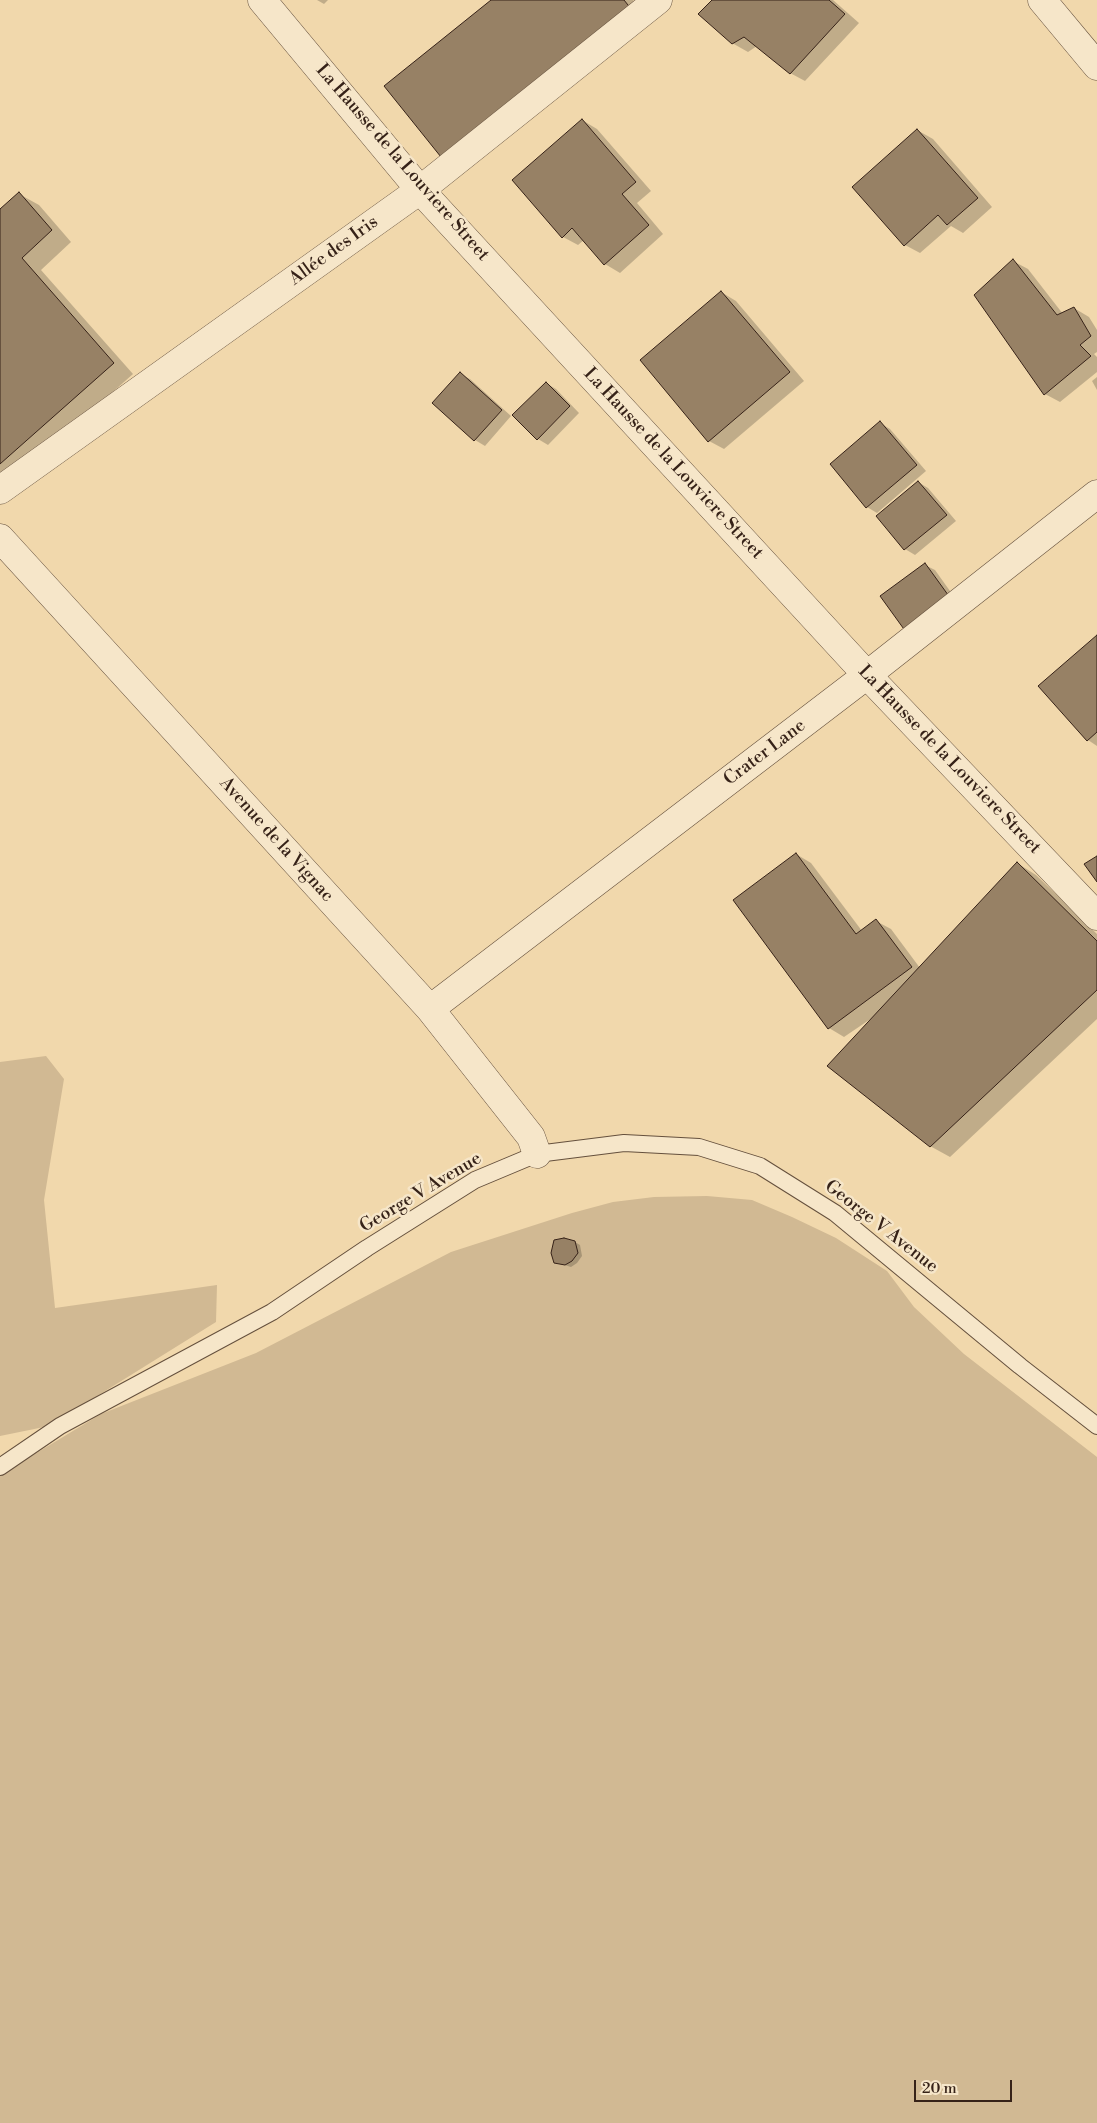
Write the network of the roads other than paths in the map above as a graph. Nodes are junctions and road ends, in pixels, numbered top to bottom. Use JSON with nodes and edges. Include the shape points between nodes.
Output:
{"nodes":[{"id":1,"x":262,"y":0,"type":"edge"},
{"id":2,"x":658,"y":0,"type":"edge"},
{"id":3,"x":1042,"y":0,"type":"edge"},
{"id":4,"x":1097,"y":66,"type":"edge"},
{"id":5,"x":420,"y":190,"type":"junction"},
{"id":6,"x":0,"y":490,"type":"edge"},
{"id":7,"x":1097,"y":494,"type":"edge"},
{"id":8,"x":0,"y":538,"type":"edge"},
{"id":9,"x":867,"y":675,"type":"junction"},
{"id":10,"x":1097,"y":916,"type":"edge"},
{"id":11,"x":430,"y":1009,"type":"junction"},
{"id":12,"x":537,"y":1154,"type":"junction"},
{"id":13,"x":1097,"y":1426,"type":"edge"},
{"id":14,"x":0,"y":1467,"type":"edge"}],
"edges":[{"from":1,"to":5,"type":"street","name":"La Hausse de la Louviere Street"},
{"from":2,"to":5,"type":"street","name":"Allée des Iris"},
{"from":3,"to":4,"type":"street"},
{"from":5,"to":6,"type":"street","name":"Allée des Iris"},
{"from":5,"to":9,"type":"street","name":"La Hausse de la Louviere Street"},
{"from":7,"to":9,"type":"street","name":"Crater Lane"},
{"from":8,"to":11,"type":"street","name":"Avenue de la Vignac"},
{"from":9,"to":10,"type":"street","name":"La Hausse de la Louviere Street"},
{"from":9,"to":11,"type":"street","name":"Crater Lane"},
{"from":11,"to":12,"type":"street","name":"Avenue de la Vignac","via":[[531,1137]]},
{"from":12,"to":13,"type":"lane","name":"George V Avenue","via":[[624,1143],[699,1147],[760,1166],[835,1213]]},
{"from":12,"to":14,"type":"lane","name":"George V Avenue","via":[[475,1180],[272,1312],[60,1426]]}]}
